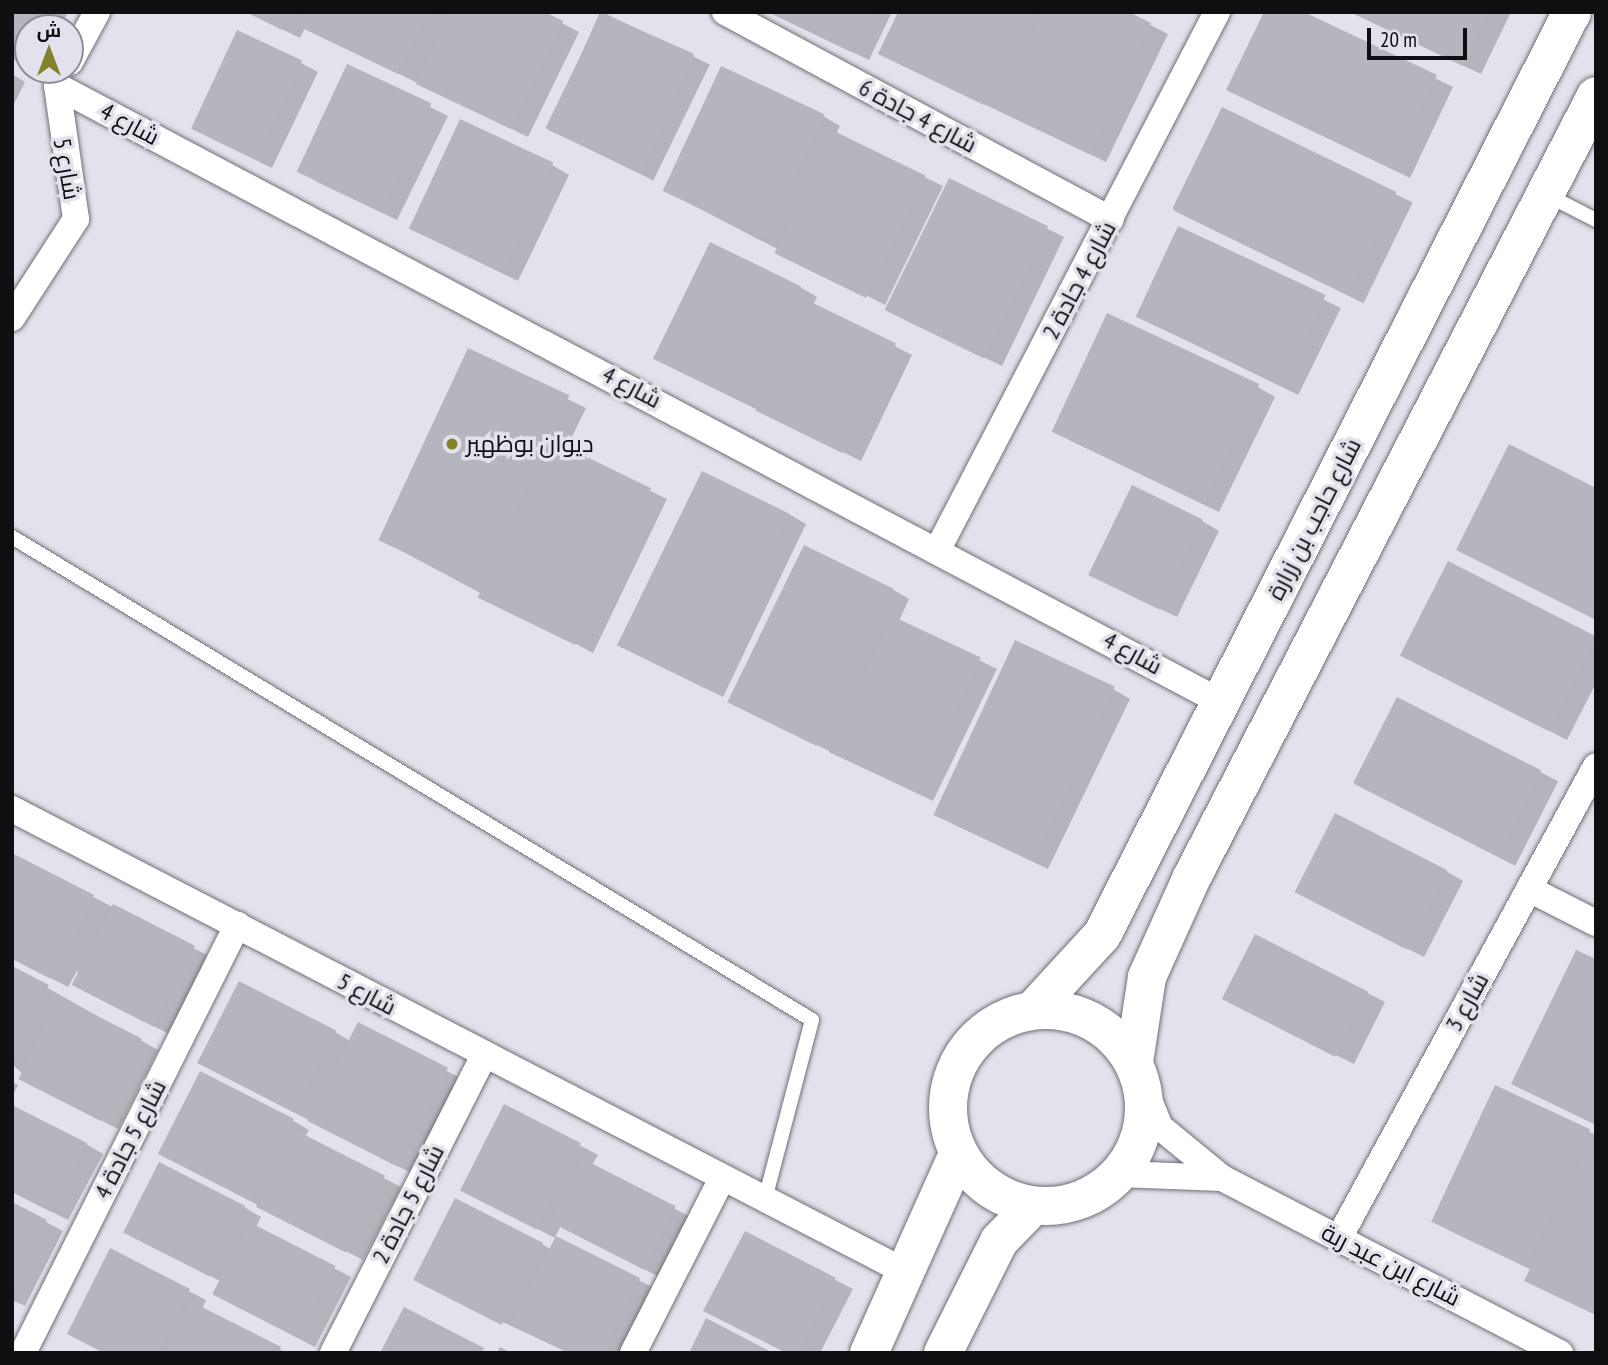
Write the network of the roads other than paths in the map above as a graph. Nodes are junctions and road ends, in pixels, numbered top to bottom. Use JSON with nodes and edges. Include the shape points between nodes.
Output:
{"nodes":[{"id":1,"x":97,"y":12,"type":"edge"},
{"id":2,"x":725,"y":12,"type":"edge"},
{"id":3,"x":1217,"y":12,"type":"edge"},
{"id":4,"x":1572,"y":12,"type":"edge"},
{"id":5,"x":84,"y":36,"type":"edge"},
{"id":6,"x":62,"y":84,"type":"edge"},
{"id":7,"x":72,"y":84,"type":"edge"},
{"id":8,"x":1596,"y":96,"type":"edge"},
{"id":9,"x":1545,"y":194,"type":"junction"},
{"id":10,"x":1111,"y":220,"type":"junction"},
{"id":11,"x":1596,"y":220,"type":"edge"},
{"id":12,"x":12,"y":318,"type":"edge"},
{"id":13,"x":12,"y":537,"type":"edge"},
{"id":14,"x":939,"y":547,"type":"junction"},
{"id":15,"x":1221,"y":702,"type":"junction"},
{"id":16,"x":1596,"y":766,"type":"edge"},
{"id":17,"x":12,"y":809,"type":"edge"},
{"id":18,"x":1529,"y":889,"type":"junction"},
{"id":19,"x":1596,"y":923,"type":"edge"},
{"id":20,"x":237,"y":925,"type":"junction"},
{"id":21,"x":1033,"y":1010,"type":"junction"},
{"id":22,"x":484,"y":1056,"type":"junction"},
{"id":23,"x":1138,"y":1073,"type":"junction"},
{"id":24,"x":958,"y":1154,"type":"junction"},
{"id":25,"x":1120,"y":1174,"type":"junction"},
{"id":26,"x":722,"y":1178,"type":"junction"},
{"id":27,"x":1222,"y":1178,"type":"junction"},
{"id":28,"x":765,"y":1199,"type":"junction"},
{"id":29,"x":1033,"y":1206,"type":"junction"},
{"id":30,"x":1339,"y":1238,"type":"junction"},
{"id":31,"x":904,"y":1272,"type":"junction"},
{"id":32,"x":23,"y":1353,"type":"edge"},
{"id":33,"x":333,"y":1353,"type":"edge"},
{"id":34,"x":633,"y":1353,"type":"edge"},
{"id":35,"x":869,"y":1353,"type":"edge"},
{"id":36,"x":943,"y":1353,"type":"edge"},
{"id":37,"x":1560,"y":1353,"type":"edge"}],
"edges":[{"from":1,"to":5,"type":"street"},
{"from":2,"to":10,"type":"street","name":"شارع 4 جادة 6"},
{"from":3,"to":10,"type":"street","name":"شارع 4 جادة 2"},
{"from":4,"to":15,"type":"street","name":"شارع حاجب بن زرارة"},
{"from":6,"to":12,"type":"street","name":"شارع 5","via":[[76,219]]},
{"from":7,"to":14,"type":"street","name":"شارع 4"},
{"from":8,"to":9,"type":"street"},
{"from":9,"to":11,"type":"lane"},
{"from":9,"to":23,"type":"street","via":[[1192,877],[1147,977]]},
{"from":10,"to":14,"type":"street","name":"شارع 4 جادة 2"},
{"from":13,"to":28,"type":"lane","via":[[812,1020]]},
{"from":14,"to":15,"type":"street","name":"شارع 4"},
{"from":15,"to":21,"type":"street","name":"شارع حاجب بن زرارة","via":[[1102,935]]},
{"from":16,"to":18,"type":"street","name":"شارع 3"},
{"from":17,"to":20,"type":"street","name":"شارع 5"},
{"from":18,"to":19,"type":"street"},
{"from":18,"to":30,"type":"street","name":"شارع 3"},
{"from":20,"to":22,"type":"street","name":"شارع 5"},
{"from":20,"to":32,"type":"street","name":"شارع 5 جادة 4"},
{"from":21,"to":23,"type":"street","via":[[1091,1020]]},
{"from":21,"to":24,"type":"street","via":[[994,1025],[958,1062],[948,1093],[948,1124]]},
{"from":22,"to":26,"type":"street","name":"شارع 5"},
{"from":22,"to":33,"type":"street","name":"شارع 5 جادة 2"},
{"from":23,"to":25,"type":"street","via":[[1145,1116],[1137,1147]]},
{"from":23,"to":27,"type":"street","name":"شارع ابن عبد ربة","via":[[1160,1127]]},
{"from":24,"to":29,"type":"street","via":[[1002,1197]]},
{"from":24,"to":31,"type":"street"},
{"from":25,"to":27,"type":"street","name":"شارع ابن عبد ربة"},
{"from":25,"to":29,"type":"street","via":[[1095,1194],[1065,1205]]},
{"from":26,"to":28,"type":"street","name":"شارع 5"},
{"from":26,"to":34,"type":"street"},
{"from":27,"to":30,"type":"street","name":"شارع ابن عبد ربة"},
{"from":28,"to":31,"type":"street","name":"شارع 5"},
{"from":29,"to":36,"type":"street","via":[[999,1241]]},
{"from":30,"to":37,"type":"street","name":"شارع ابن عبد ربة"},
{"from":31,"to":35,"type":"street"}]}
